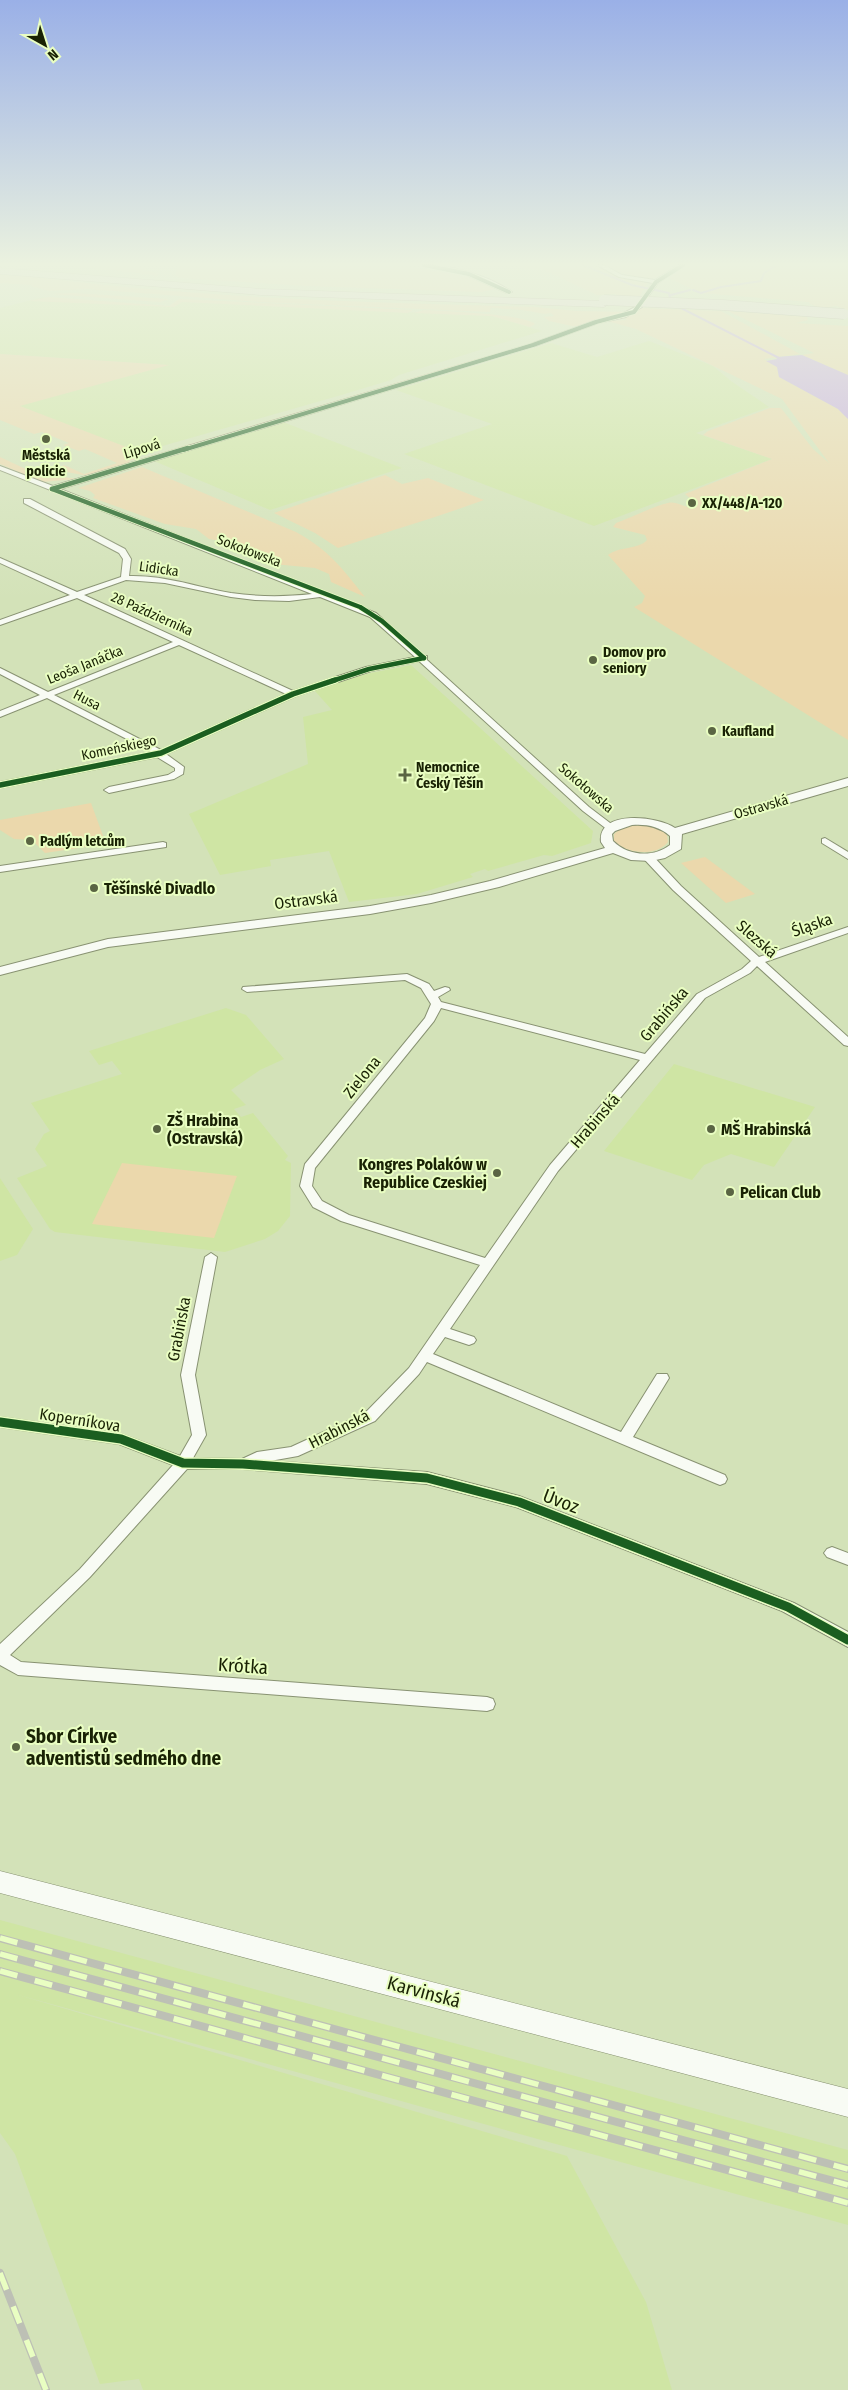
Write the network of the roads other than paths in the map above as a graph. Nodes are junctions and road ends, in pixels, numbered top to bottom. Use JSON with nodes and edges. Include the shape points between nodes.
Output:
{"nodes":[{"id":1,"x":428,"y":377,"type":"edge"},
{"id":2,"x":0,"y":468,"type":"edge"},
{"id":3,"x":52,"y":489,"type":"junction"},
{"id":4,"x":27,"y":501,"type":"dead end"},
{"id":5,"x":0,"y":560,"type":"edge"},
{"id":6,"x":125,"y":578,"type":"junction"},
{"id":7,"x":323,"y":594,"type":"junction"},
{"id":8,"x":76,"y":595,"type":"junction"},
{"id":9,"x":0,"y":623,"type":"edge"},
{"id":10,"x":180,"y":642,"type":"junction"},
{"id":11,"x":424,"y":658,"type":"junction"},
{"id":12,"x":0,"y":671,"type":"edge"},
{"id":13,"x":293,"y":694,"type":"junction"},
{"id":14,"x":47,"y":695,"type":"junction"},
{"id":15,"x":0,"y":714,"type":"edge"},
{"id":16,"x":159,"y":753,"type":"junction"},
{"id":17,"x":848,"y":782,"type":"edge"},
{"id":18,"x":0,"y":785,"type":"edge"},
{"id":19,"x":109,"y":790,"type":"dead end"},
{"id":20,"x":611,"y":828,"type":"junction"},
{"id":21,"x":674,"y":832,"type":"junction"},
{"id":22,"x":826,"y":841,"type":"dead end"},
{"id":23,"x":163,"y":845,"type":"dead end"},
{"id":24,"x":614,"y":849,"type":"junction"},
{"id":25,"x":848,"y":856,"type":"edge"},
{"id":26,"x":648,"y":857,"type":"junction"},
{"id":27,"x":0,"y":869,"type":"edge"},
{"id":28,"x":848,"y":930,"type":"edge"},
{"id":29,"x":757,"y":961,"type":"junction"},
{"id":30,"x":0,"y":971,"type":"edge"},
{"id":31,"x":426,"y":972,"type":"dead end"},
{"id":32,"x":414,"y":980,"type":"junction"},
{"id":33,"x":247,"y":989,"type":"dead end"},
{"id":34,"x":445,"y":990,"type":"dead end"},
{"id":35,"x":434,"y":1000,"type":"junction"},
{"id":36,"x":848,"y":1043,"type":"edge"},
{"id":37,"x":649,"y":1059,"type":"junction"},
{"id":38,"x":211,"y":1257,"type":"dead end"},
{"id":39,"x":488,"y":1263,"type":"junction"},
{"id":40,"x":442,"y":1331,"type":"junction"},
{"id":41,"x":469,"y":1340,"type":"dead end"},
{"id":42,"x":425,"y":1356,"type":"junction"},
{"id":43,"x":662,"y":1378,"type":"dead end"},
{"id":44,"x":0,"y":1422,"type":"edge"},
{"id":45,"x":624,"y":1438,"type":"junction"},
{"id":46,"x":183,"y":1463,"type":"junction"},
{"id":47,"x":243,"y":1464,"type":"junction"},
{"id":48,"x":720,"y":1479,"type":"dead end"},
{"id":49,"x":832,"y":1553,"type":"dead end"},
{"id":50,"x":848,"y":1559,"type":"edge"},
{"id":51,"x":848,"y":1640,"type":"edge"},
{"id":52,"x":0,"y":1655,"type":"edge"},
{"id":53,"x":487,"y":1704,"type":"dead end"},
{"id":54,"x":0,"y":1882,"type":"edge"},
{"id":55,"x":848,"y":2103,"type":"edge"}],
"edges":[{"from":1,"to":3,"type":"street","name":"Lípová"},
{"from":2,"to":3,"type":"street","name":"Sokołowska"},
{"from":3,"to":7,"type":"street","name":"Sokołowska"},
{"from":4,"to":6,"type":"street","name":"Lidicka","via":[[122,551],[127,559]]},
{"from":5,"to":8,"type":"street","name":"28 Października"},
{"from":6,"to":7,"type":"street","name":"Lidicka","via":[[146,577],[270,600]]},
{"from":6,"to":8,"type":"street"},
{"from":7,"to":11,"type":"street","name":"Sokołowska","via":[[373,615]]},
{"from":8,"to":9,"type":"street"},
{"from":8,"to":10,"type":"street","name":"28 Października"},
{"from":10,"to":13,"type":"street","name":"28 Października"},
{"from":10,"to":14,"type":"street","name":"Leoša Janáčka"},
{"from":11,"to":13,"type":"street","name":"Komeńskiego","via":[[370,669]]},
{"from":11,"to":20,"type":"street","name":"Sokołowska","via":[[586,809]]},
{"from":12,"to":14,"type":"street","name":"Husa"},
{"from":13,"to":16,"type":"street","name":"Komeńskiego"},
{"from":14,"to":15,"type":"street","name":"Leoša Janáčka"},
{"from":14,"to":16,"type":"street","name":"Husa"},
{"from":16,"to":18,"type":"street","name":"Komeńskiego"},
{"from":16,"to":19,"type":"street","name":"Husa","via":[[179,767],[180,772]]},
{"from":17,"to":21,"type":"street","name":"Ostravská"},
{"from":20,"to":21,"type":"street","via":[[624,822],[642,821],[663,825]]},
{"from":20,"to":24,"type":"street","via":[[606,839]]},
{"from":21,"to":26,"type":"street","via":[[678,840],[674,848]]},
{"from":22,"to":25,"type":"street"},
{"from":23,"to":27,"type":"street"},
{"from":24,"to":26,"type":"street"},
{"from":24,"to":30,"type":"street","name":"Ostravská","via":[[431,899],[108,944]]},
{"from":26,"to":29,"type":"street","name":"Slezská"},
{"from":28,"to":29,"type":"street","name":"Śląska"},
{"from":29,"to":36,"type":"street","name":"Slezská"},
{"from":29,"to":37,"type":"street","name":"Grabińska","via":[[701,996]]},
{"from":31,"to":32,"type":"street"},
{"from":32,"to":33,"type":"street","via":[[407,977]]},
{"from":32,"to":35,"type":"street","via":[[425,986]]},
{"from":34,"to":35,"type":"street"},
{"from":35,"to":37,"type":"street"},
{"from":35,"to":39,"type":"street","name":"Zielona","via":[[430,1019],[309,1167],[306,1186],[313,1200],[345,1218]]},
{"from":37,"to":39,"type":"street","name":"Hrabinská","via":[[554,1168]]},
{"from":38,"to":46,"type":"street","name":"Grabińska","via":[[188,1375],[199,1435]]},
{"from":39,"to":40,"type":"street","name":"Hrabinská"},
{"from":40,"to":41,"type":"street"},
{"from":40,"to":42,"type":"street","name":"Hrabinská"},
{"from":42,"to":45,"type":"street"},
{"from":42,"to":47,"type":"street","name":"Hrabinská","via":[[370,1417],[292,1452],[257,1457]]},
{"from":43,"to":45,"type":"street"},
{"from":44,"to":46,"type":"street","name":"Koperníkova","via":[[121,1439]]},
{"from":45,"to":48,"type":"street"},
{"from":46,"to":47,"type":"street","name":"Hrabinská"},
{"from":46,"to":52,"type":"street","via":[[85,1573]]},
{"from":47,"to":51,"type":"street","name":"Úvoz","via":[[426,1478],[519,1502],[788,1607]]},
{"from":49,"to":50,"type":"street"},
{"from":52,"to":53,"type":"street","name":"Krótka","via":[[18,1668]]},
{"from":54,"to":55,"type":"main road","name":"Karvinská"}]}
